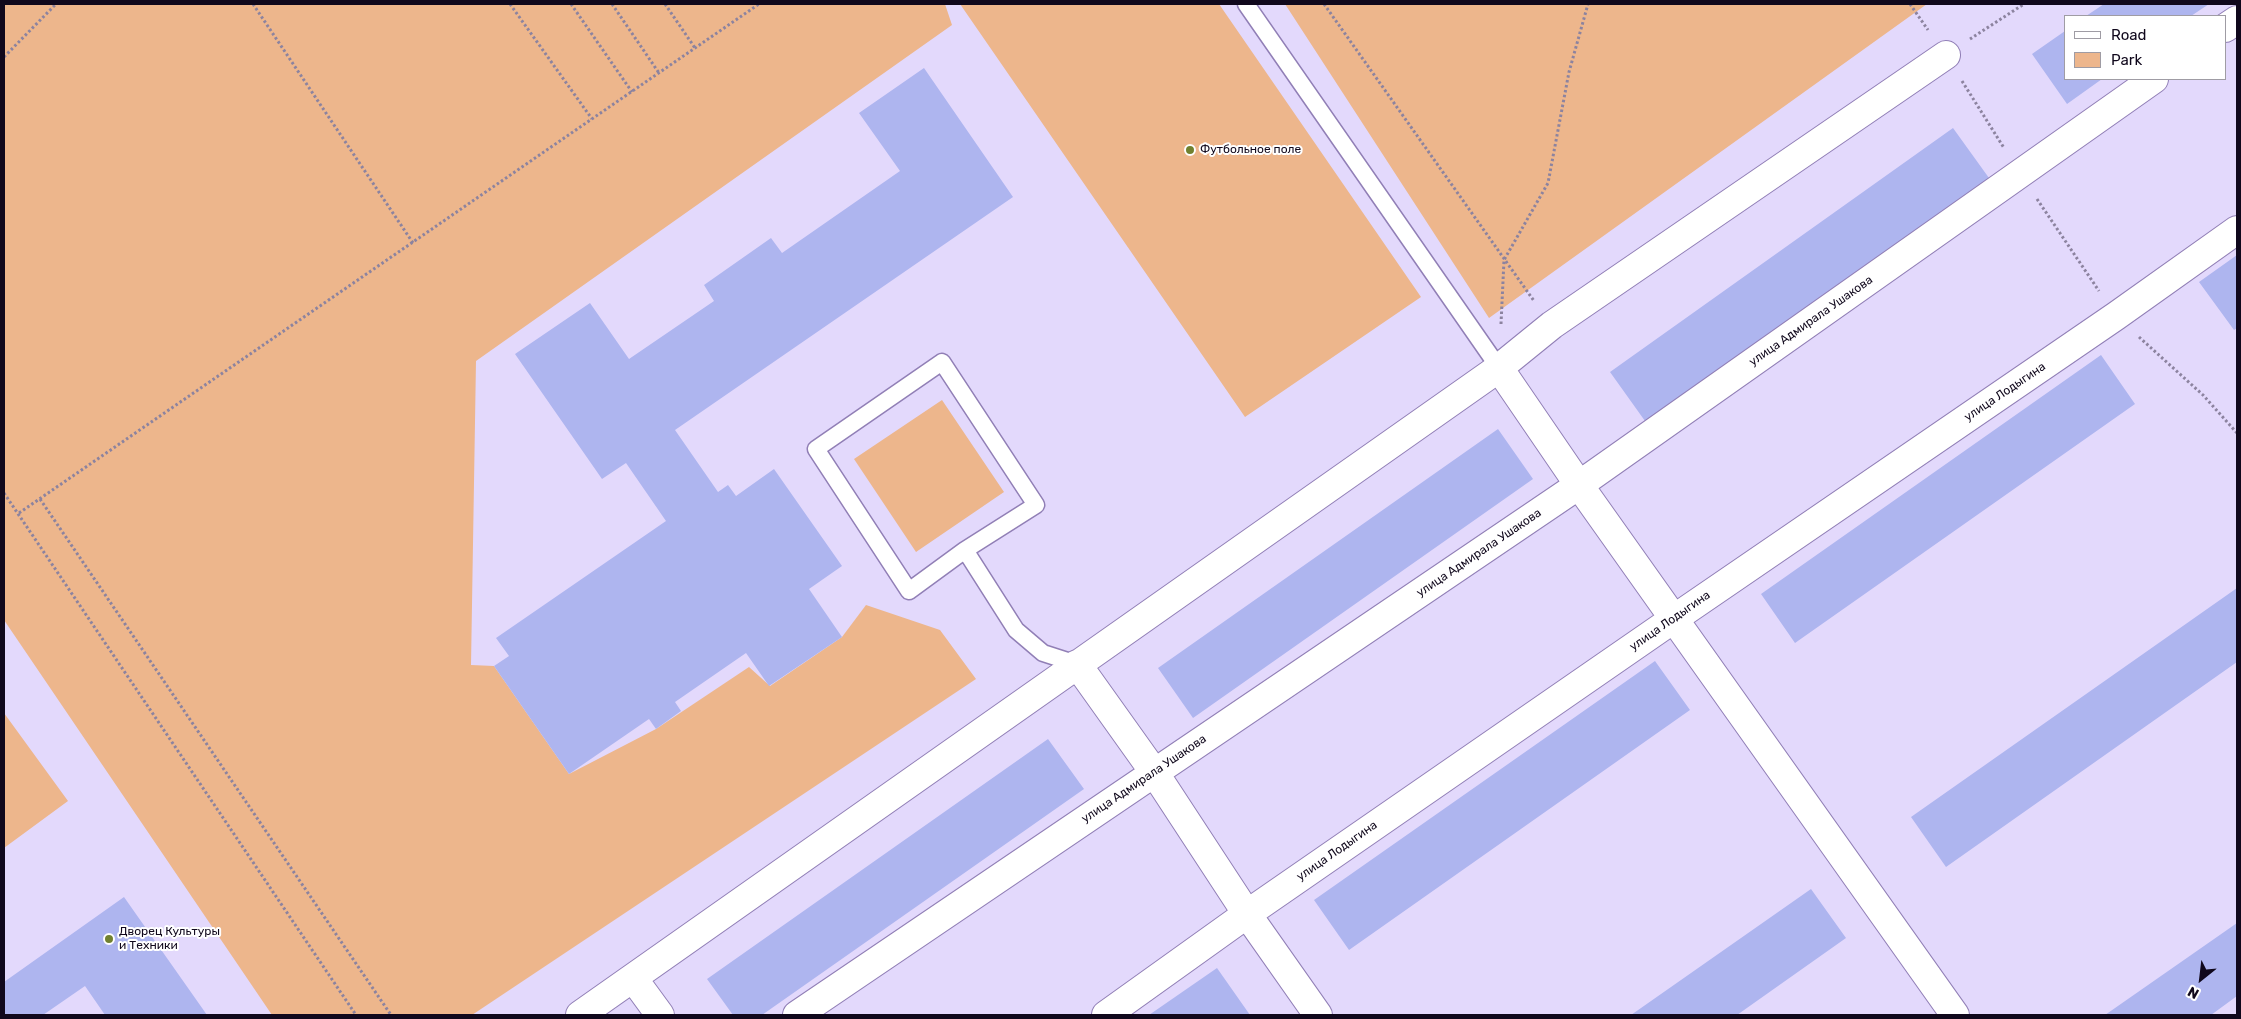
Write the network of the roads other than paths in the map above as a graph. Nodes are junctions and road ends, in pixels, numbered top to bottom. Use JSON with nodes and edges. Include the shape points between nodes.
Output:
{"nodes":[{"id":1,"x":1246,"y":4,"type":"edge"},
{"id":2,"x":2237,"y":20,"type":"edge"},
{"id":3,"x":2226,"y":27,"type":"edge"},
{"id":4,"x":1946,"y":55,"type":"road end"},
{"id":5,"x":2153,"y":80,"type":"edge"},
{"id":6,"x":2237,"y":230,"type":"edge"},
{"id":7,"x":1499,"y":368,"type":"junction"},
{"id":8,"x":1579,"y":485,"type":"junction"},
{"id":9,"x":966,"y":550,"type":"junction"},
{"id":10,"x":1675,"y":618,"type":"junction"},
{"id":11,"x":1078,"y":664,"type":"junction"},
{"id":12,"x":1154,"y":772,"type":"junction"},
{"id":13,"x":1247,"y":914,"type":"junction"},
{"id":14,"x":633,"y":978,"type":"junction"},
{"id":15,"x":580,"y":1015,"type":"edge"},
{"id":16,"x":660,"y":1015,"type":"edge"},
{"id":17,"x":797,"y":1015,"type":"edge"},
{"id":18,"x":1106,"y":1015,"type":"edge"},
{"id":19,"x":1318,"y":1015,"type":"edge"},
{"id":20,"x":1955,"y":1015,"type":"edge"}],
"edges":[{"from":1,"to":7,"type":"lane"},
{"from":2,"to":3,"type":"street"},
{"from":4,"to":7,"type":"street","via":[[1552,326]]},
{"from":5,"to":8,"type":"street","name":"улица Адмирала Ушакова"},
{"from":6,"to":10,"type":"street","name":"улица Лодыгина"},
{"from":7,"to":8,"type":"street"},
{"from":7,"to":11,"type":"street"},
{"from":8,"to":10,"type":"street"},
{"from":8,"to":12,"type":"street","name":"улица Адмирала Ушакова"},
{"from":9,"to":9,"type":"lane","via":[[909,591],[816,450],[942,362],[1036,505]]},
{"from":9,"to":11,"type":"lane","via":[[1016,630],[1043,653]]},
{"from":10,"to":13,"type":"street","name":"улица Лодыгина"},
{"from":10,"to":20,"type":"street"},
{"from":11,"to":12,"type":"street"},
{"from":11,"to":14,"type":"street"},
{"from":12,"to":13,"type":"street"},
{"from":12,"to":17,"type":"street","name":"улица Адмирала Ушакова"},
{"from":13,"to":18,"type":"street","name":"улица Лодыгина"},
{"from":13,"to":19,"type":"street"},
{"from":14,"to":15,"type":"street"},
{"from":14,"to":16,"type":"street"}]}
